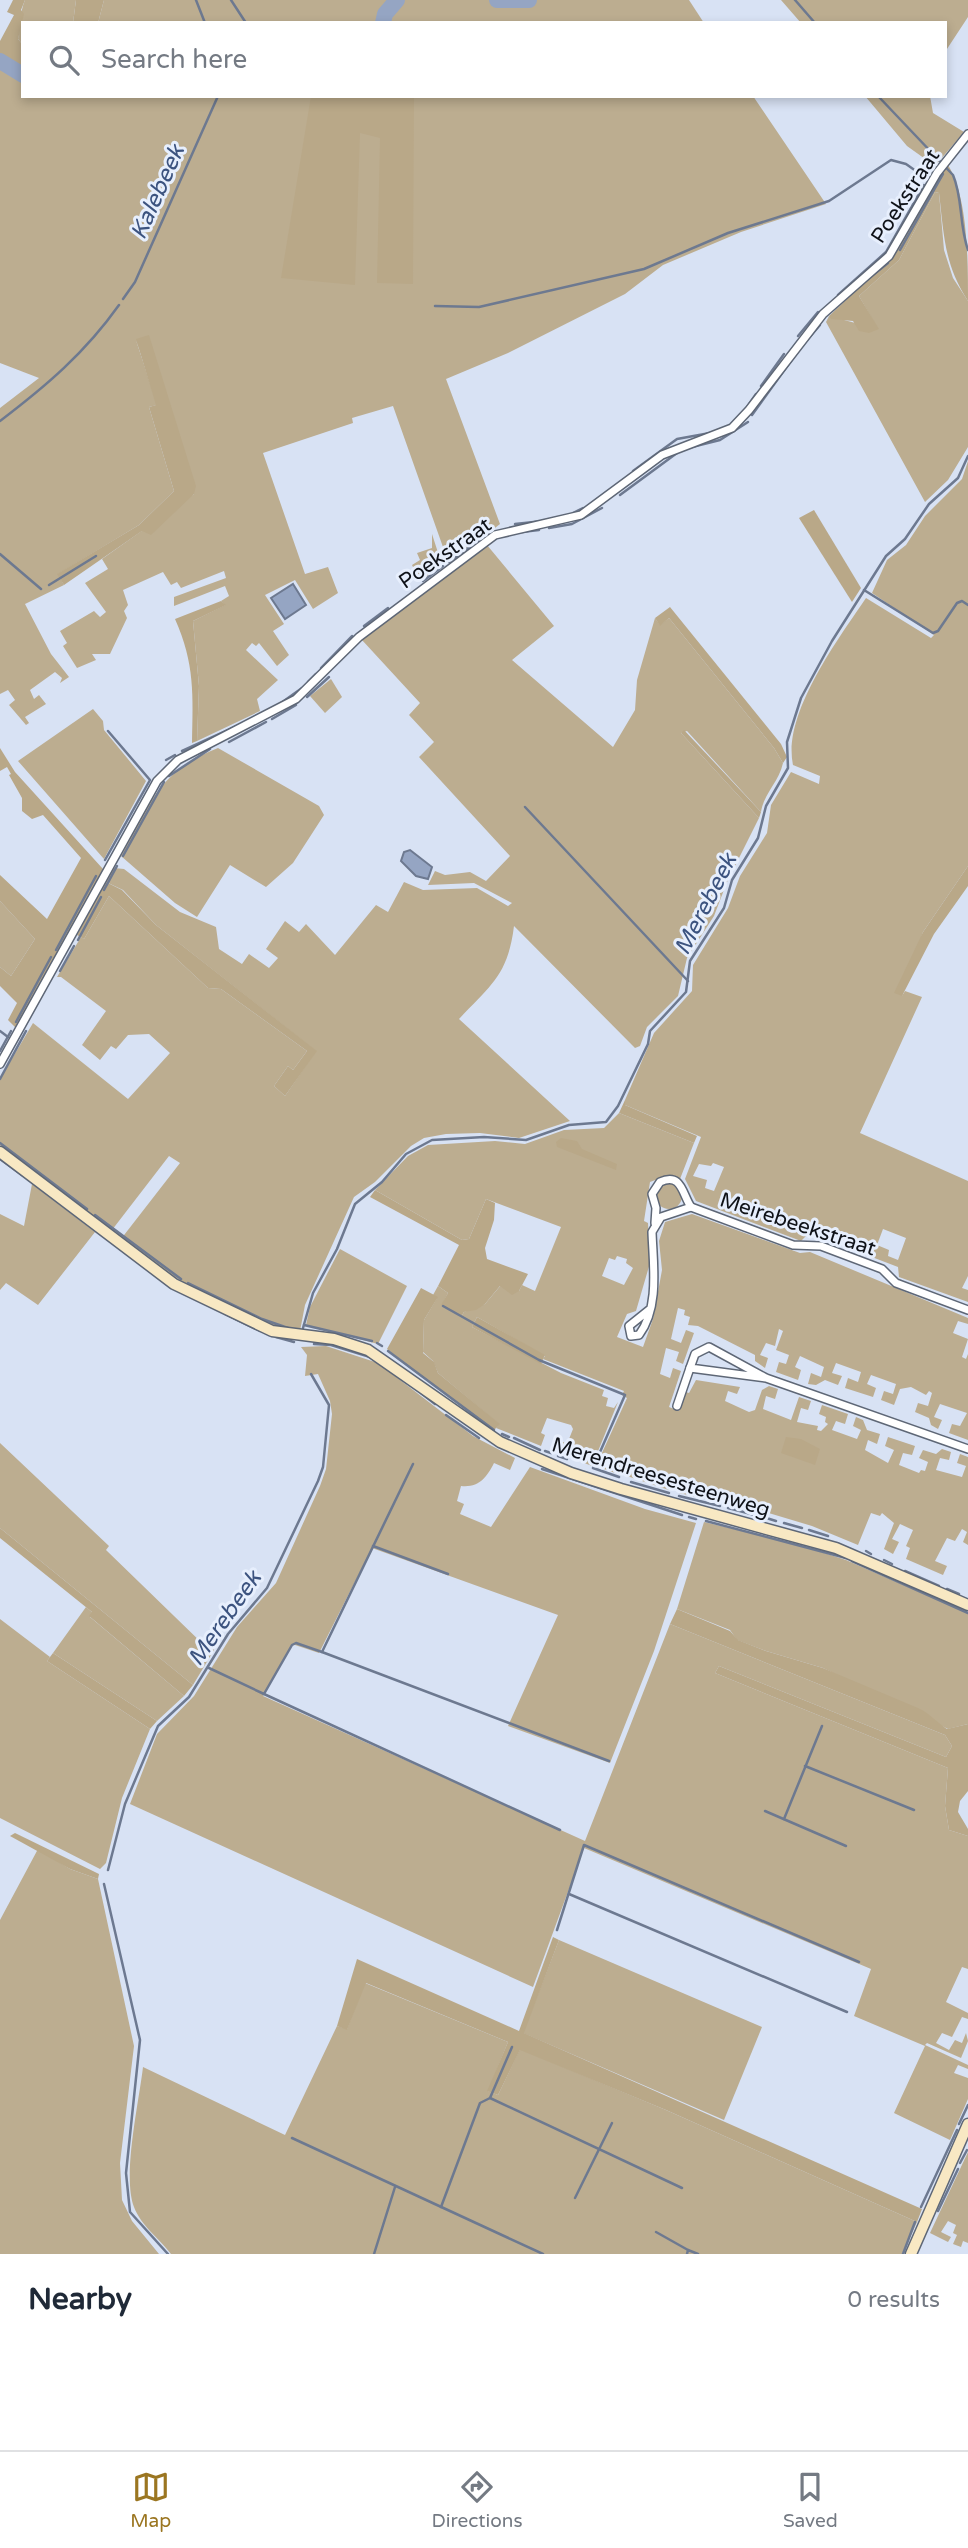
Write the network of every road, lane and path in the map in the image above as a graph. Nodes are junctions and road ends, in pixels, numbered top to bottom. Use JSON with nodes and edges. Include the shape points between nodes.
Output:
{"nodes":[{"id":1,"x":968,"y":134,"type":"edge"},
{"id":2,"x":0,"y":1065,"type":"edge"},
{"id":3,"x":0,"y":1152,"type":"edge"},
{"id":4,"x":691,"y":1207,"type":"junction"},
{"id":5,"x":655,"y":1224,"type":"junction"},
{"id":6,"x":649,"y":1310,"type":"dead end"},
{"id":7,"x":968,"y":1310,"type":"edge"},
{"id":8,"x":690,"y":1368,"type":"junction"},
{"id":9,"x":766,"y":1378,"type":"junction"},
{"id":10,"x":677,"y":1406,"type":"dead end"},
{"id":11,"x":968,"y":1449,"type":"edge"},
{"id":12,"x":968,"y":1605,"type":"edge"},
{"id":13,"x":968,"y":2124,"type":"edge"},
{"id":14,"x":911,"y":2254,"type":"edge"}],
"edges":[{"from":1,"to":2,"type":"street","name":"Poekstraat","via":[[941,168],[889,256],[824,314],[732,428],[662,455],[581,515],[495,535],[359,636],[296,699],[165,771]]},
{"from":3,"to":12,"type":"main road","name":"Merendreesesteenweg","via":[[174,1284],[272,1331],[334,1339],[368,1350],[500,1442],[570,1473],[836,1548]]},
{"from":4,"to":5,"type":"street","name":"Meirebeekstraat","via":[[661,1217]]},
{"from":4,"to":5,"type":"street","name":"Meirebeekstraat","via":[[680,1183],[665,1179],[652,1194]]},
{"from":4,"to":7,"type":"street","name":"Meirebeekstraat","via":[[793,1245],[821,1246],[882,1269],[896,1283]]},
{"from":5,"to":6,"type":"street","name":"Meirebeekstraat"},
{"from":8,"to":9,"type":"street"},
{"from":8,"to":9,"type":"street","via":[[695,1354],[709,1347]]},
{"from":8,"to":10,"type":"street"},
{"from":9,"to":11,"type":"street"},
{"from":13,"to":14,"type":"main road"}]}
